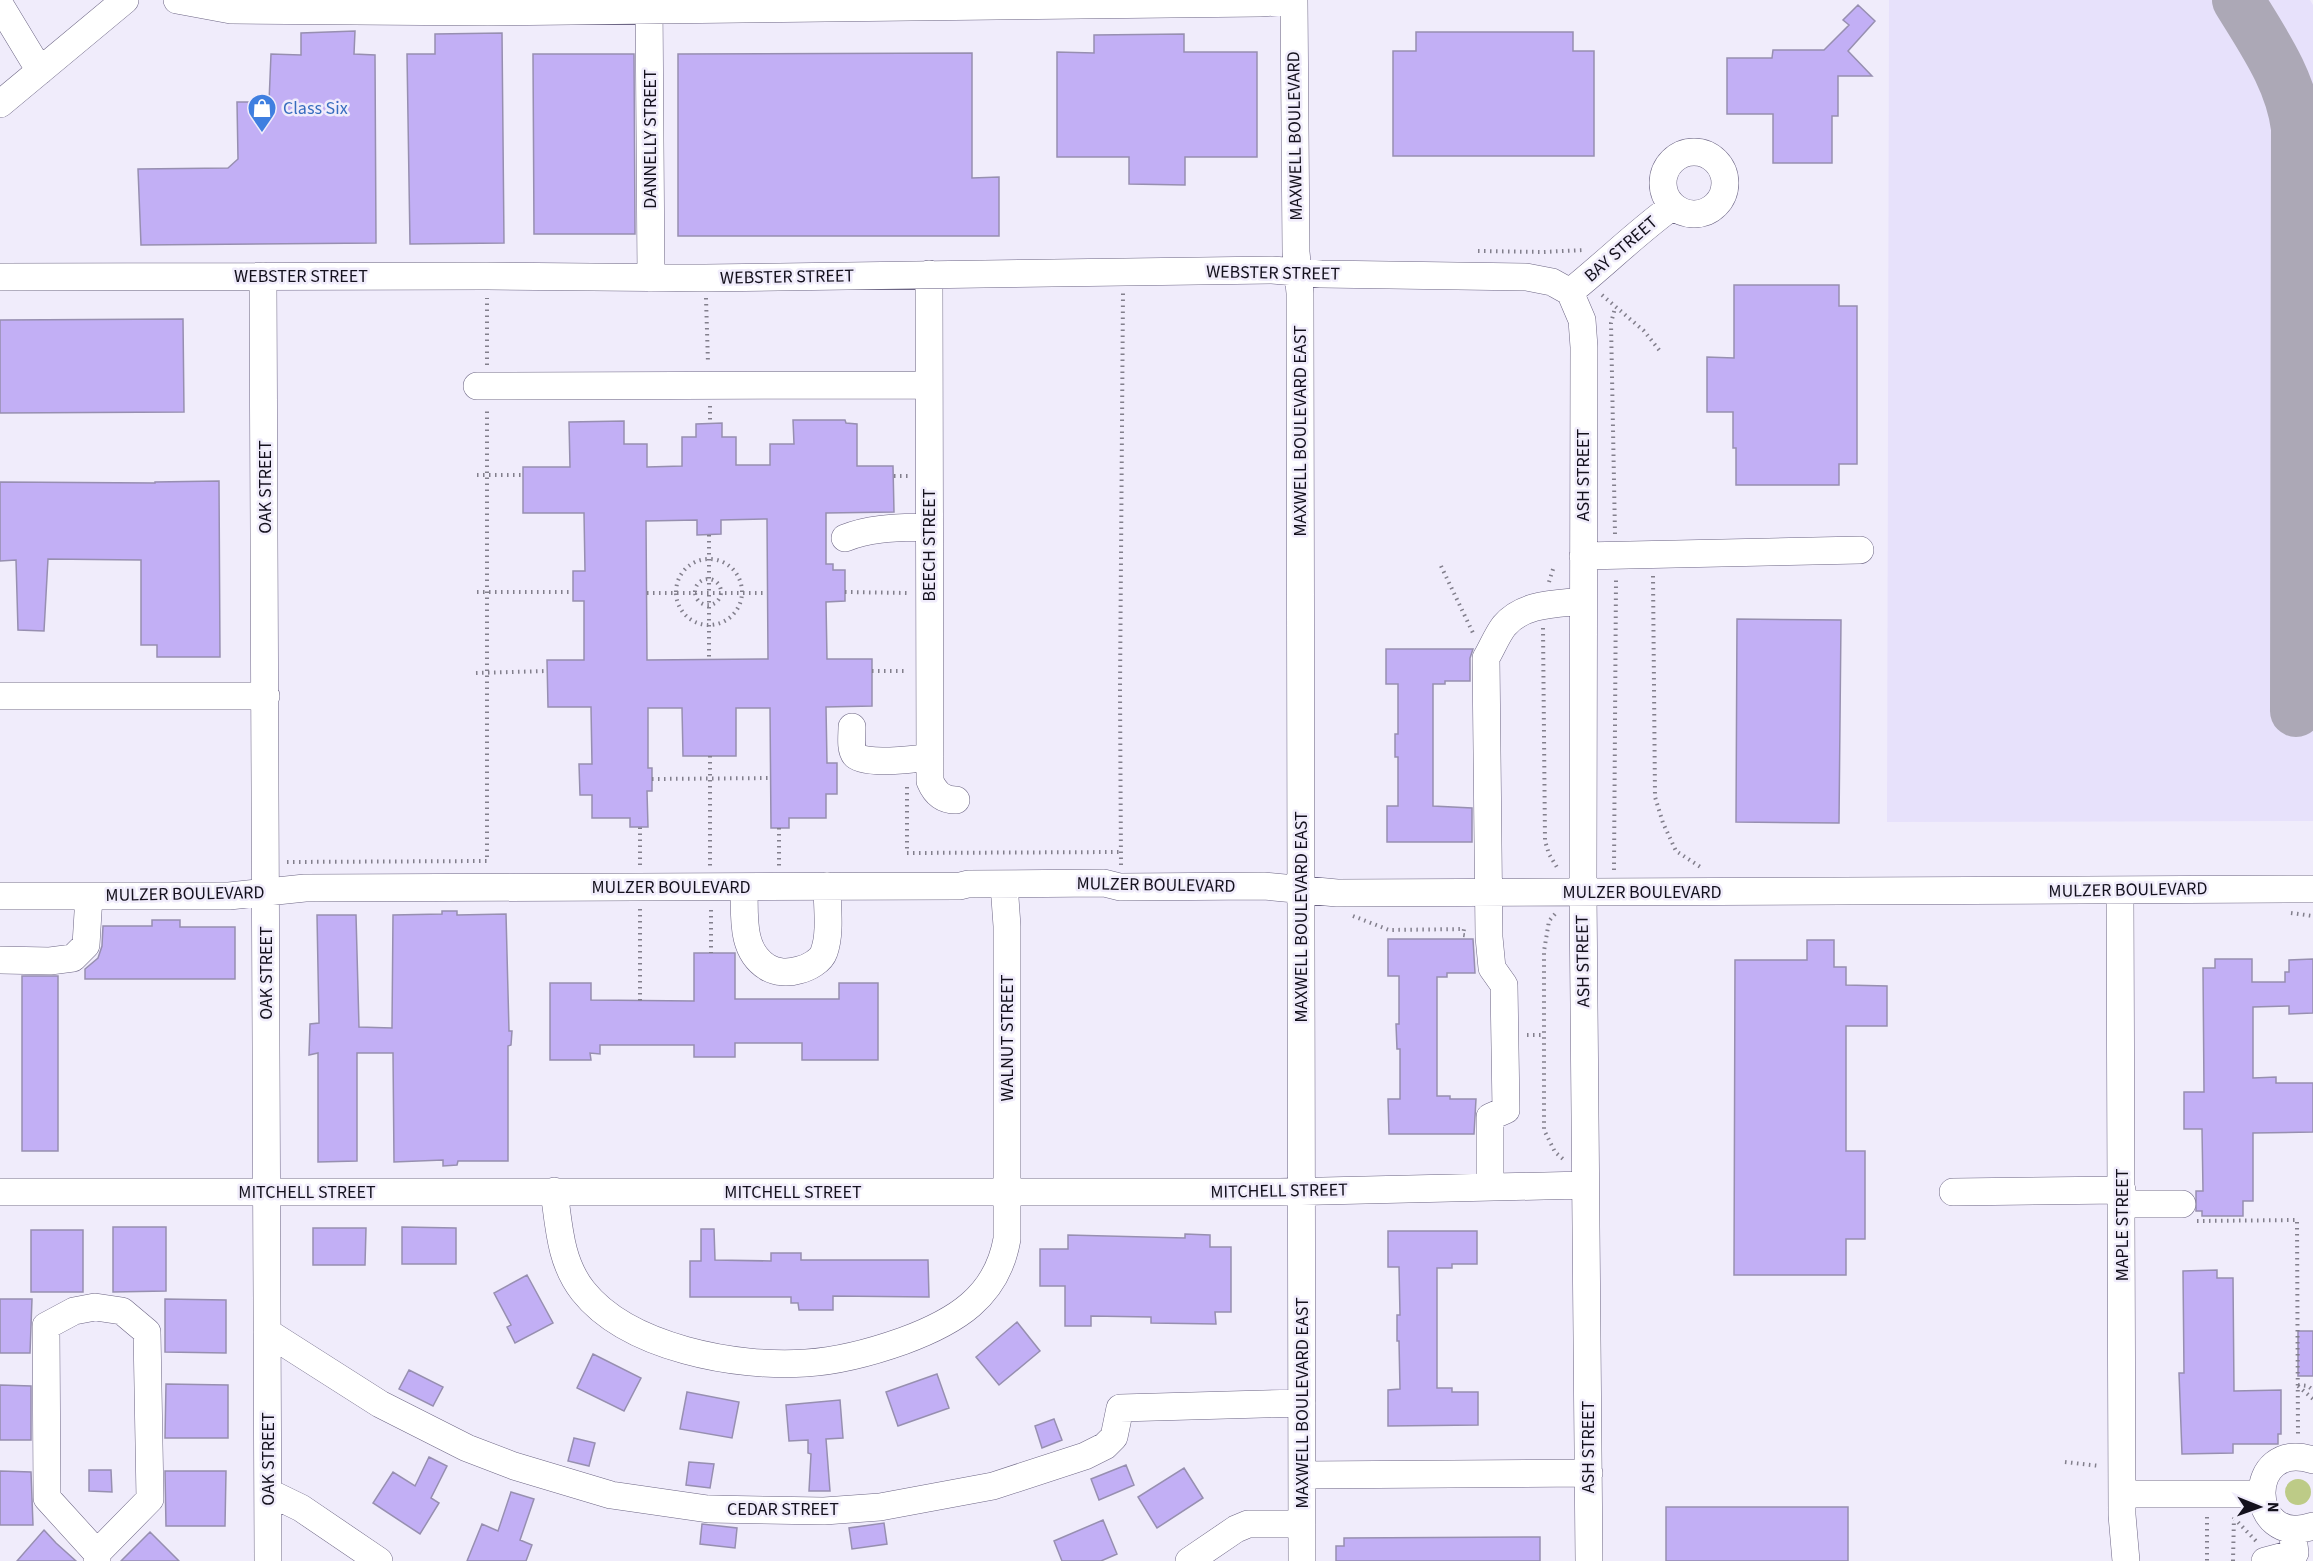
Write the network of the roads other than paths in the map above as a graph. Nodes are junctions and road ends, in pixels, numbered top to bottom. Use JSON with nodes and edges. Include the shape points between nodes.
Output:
{"nodes":[{"id":1,"x":125,"y":0,"type":"edge"},
{"id":2,"x":177,"y":0,"type":"edge"},
{"id":3,"x":1294,"y":0,"type":"edge"},
{"id":4,"x":650,"y":5,"type":"edge"},
{"id":5,"x":2,"y":11,"type":"edge"},
{"id":6,"x":40,"y":70,"type":"junction"},
{"id":7,"x":0,"y":104,"type":"edge"},
{"id":8,"x":1673,"y":206,"type":"dead end"},
{"id":9,"x":1298,"y":273,"type":"junction"},
{"id":10,"x":929,"y":274,"type":"junction"},
{"id":11,"x":263,"y":276,"type":"junction"},
{"id":12,"x":0,"y":277,"type":"edge"},
{"id":13,"x":651,"y":278,"type":"junction"},
{"id":14,"x":1570,"y":292,"type":"junction"},
{"id":15,"x":929,"y":385,"type":"junction"},
{"id":16,"x":482,"y":386,"type":"road end"},
{"id":17,"x":929,"y":527,"type":"junction"},
{"id":18,"x":845,"y":538,"type":"dead end"},
{"id":19,"x":1860,"y":550,"type":"dead end"},
{"id":20,"x":1582,"y":556,"type":"junction"},
{"id":21,"x":1583,"y":602,"type":"junction"},
{"id":22,"x":0,"y":696,"type":"edge"},
{"id":23,"x":266,"y":696,"type":"junction"},
{"id":24,"x":852,"y":727,"type":"dead end"},
{"id":25,"x":919,"y":758,"type":"junction"},
{"id":26,"x":956,"y":800,"type":"dead end"},
{"id":27,"x":1004,"y":884,"type":"junction"},
{"id":28,"x":744,"y":886,"type":"junction"},
{"id":29,"x":827,"y":886,"type":"junction"},
{"id":30,"x":2313,"y":889,"type":"edge"},
{"id":31,"x":1301,"y":890,"type":"junction"},
{"id":32,"x":2120,"y":890,"type":"junction"},
{"id":33,"x":1489,"y":891,"type":"junction"},
{"id":34,"x":266,"y":892,"type":"junction"},
{"id":35,"x":1571,"y":892,"type":"junction"},
{"id":36,"x":0,"y":896,"type":"edge"},
{"id":37,"x":88,"y":896,"type":"junction"},
{"id":38,"x":0,"y":960,"type":"edge"},
{"id":39,"x":1585,"y":1185,"type":"junction"},
{"id":40,"x":1490,"y":1187,"type":"junction"},
{"id":41,"x":554,"y":1191,"type":"junction"},
{"id":42,"x":1301,"y":1191,"type":"junction"},
{"id":43,"x":1953,"y":1191,"type":"dead end"},
{"id":44,"x":0,"y":1192,"type":"edge"},
{"id":45,"x":267,"y":1192,"type":"junction"},
{"id":46,"x":1008,"y":1192,"type":"junction"},
{"id":47,"x":2122,"y":1197,"type":"junction"},
{"id":48,"x":2187,"y":1213,"type":"road end"},
{"id":49,"x":267,"y":1332,"type":"junction"},
{"id":50,"x":1302,"y":1403,"type":"junction"},
{"id":51,"x":2305,"y":1458,"type":"edge"},
{"id":52,"x":1589,"y":1473,"type":"junction"},
{"id":53,"x":1302,"y":1475,"type":"junction"},
{"id":54,"x":268,"y":1492,"type":"junction"},
{"id":55,"x":2122,"y":1494,"type":"junction"},
{"id":56,"x":2260,"y":1494,"type":"junction"},
{"id":57,"x":1302,"y":1524,"type":"junction"},
{"id":58,"x":2303,"y":1528,"type":"edge"},
{"id":59,"x":97,"y":1557,"type":"edge"},
{"id":60,"x":2269,"y":1560,"type":"edge"},
{"id":61,"x":268,"y":1561,"type":"edge"},
{"id":62,"x":380,"y":1561,"type":"edge"},
{"id":63,"x":1189,"y":1561,"type":"edge"},
{"id":64,"x":1302,"y":1561,"type":"edge"},
{"id":65,"x":1589,"y":1561,"type":"edge"},
{"id":66,"x":2126,"y":1561,"type":"edge"}],
"edges":[{"from":1,"to":6,"type":"street"},
{"from":2,"to":4,"type":"street","via":[[231,10]]},
{"from":3,"to":4,"type":"street"},
{"from":3,"to":9,"type":"street","name":"MAXWELL BOULEVARD"},
{"from":4,"to":13,"type":"street","name":"DANNELLY STREET"},
{"from":5,"to":6,"type":"street"},
{"from":6,"to":7,"type":"street"},
{"from":8,"to":14,"type":"street","name":"BAY STREET"},
{"from":9,"to":10,"type":"street","name":"WEBSTER STREET","via":[[1272,270]]},
{"from":9,"to":14,"type":"street","name":"WEBSTER STREET","via":[[1526,277],[1552,282]]},
{"from":9,"to":31,"type":"street","name":"MAXWELL BOULEVARD EAST"},
{"from":10,"to":13,"type":"street","name":"WEBSTER STREET"},
{"from":10,"to":15,"type":"street","name":"BEECH STREET"},
{"from":11,"to":12,"type":"street","name":"WEBSTER STREET"},
{"from":11,"to":13,"type":"street","name":"WEBSTER STREET"},
{"from":11,"to":23,"type":"street","name":"OAK STREET"},
{"from":14,"to":20,"type":"street","name":"ASH STREET","via":[[1582,320],[1584,347]]},
{"from":15,"to":16,"type":"street","via":[[715,395]]},
{"from":15,"to":17,"type":"street","name":"BEECH STREET"},
{"from":17,"to":18,"type":"street","via":[[878,529]]},
{"from":17,"to":25,"type":"street","name":"BEECH STREET","via":[[913,593]]},
{"from":19,"to":20,"type":"street"},
{"from":20,"to":21,"type":"street","name":"ASH STREET"},
{"from":21,"to":33,"type":"street","via":[[1543,605],[1522,612],[1504,625],[1486,658]]},
{"from":21,"to":35,"type":"street","name":"ASH STREET"},
{"from":22,"to":23,"type":"street"},
{"from":23,"to":34,"type":"street","name":"OAK STREET"},
{"from":24,"to":25,"type":"street","via":[[852,748],[860,759]]},
{"from":25,"to":26,"type":"street","name":"BEECH STREET","via":[[934,789],[942,797]]},
{"from":27,"to":29,"type":"street","name":"MULZER BOULEVARD"},
{"from":27,"to":31,"type":"street","name":"MULZER BOULEVARD","via":[[1264,886]]},
{"from":27,"to":46,"type":"street","name":"WALNUT STREET"},
{"from":28,"to":29,"type":"street","name":"MULZER BOULEVARD"},
{"from":28,"to":29,"type":"street","via":[[750,949],[759,962],[773,971],[792,972],[808,967],[824,954]]},
{"from":28,"to":34,"type":"street","name":"MULZER BOULEVARD","via":[[305,888]]},
{"from":30,"to":32,"type":"street","name":"MULZER BOULEVARD"},
{"from":31,"to":33,"type":"street","name":"MULZER BOULEVARD"},
{"from":31,"to":42,"type":"street","name":"MAXWELL BOULEVARD EAST"},
{"from":32,"to":35,"type":"street","name":"MULZER BOULEVARD"},
{"from":32,"to":47,"type":"street","name":"MAPLE STREET"},
{"from":33,"to":35,"type":"street","name":"MULZER BOULEVARD"},
{"from":33,"to":40,"type":"street","via":[[1492,968],[1504,985],[1506,1110],[1490,1117]]},
{"from":34,"to":37,"type":"street","name":"MULZER BOULEVARD","via":[[229,896]]},
{"from":34,"to":45,"type":"street","name":"OAK STREET"},
{"from":35,"to":39,"type":"street","name":"ASH STREET"},
{"from":36,"to":37,"type":"street","name":"MULZER BOULEVARD"},
{"from":37,"to":38,"type":"street","via":[[86,945],[73,958]]},
{"from":39,"to":40,"type":"street","name":"MITCHELL STREET"},
{"from":39,"to":52,"type":"street","name":"ASH STREET"},
{"from":40,"to":42,"type":"street","name":"MITCHELL STREET"},
{"from":41,"to":45,"type":"street","name":"MITCHELL STREET"},
{"from":41,"to":46,"type":"street","name":"MITCHELL STREET"},
{"from":41,"to":46,"type":"street","name":"WALNUT STREET","via":[[567,1264],[581,1289],[604,1311],[641,1334],[679,1348],[735,1360],[783,1364],[879,1350],[928,1332],[963,1312],[985,1292],[1004,1257]]},
{"from":42,"to":46,"type":"street","name":"MITCHELL STREET"},
{"from":42,"to":50,"type":"street","name":"MAXWELL BOULEVARD EAST"},
{"from":43,"to":47,"type":"street"},
{"from":44,"to":45,"type":"street","name":"MITCHELL STREET"},
{"from":45,"to":49,"type":"street","name":"OAK STREET"},
{"from":47,"to":48,"type":"street"},
{"from":47,"to":55,"type":"street","name":"MAPLE STREET"},
{"from":49,"to":50,"type":"street","name":"CEDAR STREET","via":[[380,1404],[467,1448],[611,1495],[708,1509],[824,1511],[934,1498],[993,1486],[1085,1456],[1114,1437],[1120,1408]]},
{"from":49,"to":54,"type":"street","name":"OAK STREET"},
{"from":50,"to":53,"type":"street","name":"MAXWELL BOULEVARD EAST"},
{"from":51,"to":56,"type":"street","via":[[2289,1457],[2272,1467]]},
{"from":52,"to":53,"type":"street"},
{"from":52,"to":65,"type":"street","name":"ASH STREET"},
{"from":53,"to":57,"type":"street","name":"MAXWELL BOULEVARD EAST"},
{"from":54,"to":61,"type":"street","name":"OAK STREET"},
{"from":54,"to":62,"type":"street","via":[[301,1508]]},
{"from":55,"to":56,"type":"street"},
{"from":55,"to":66,"type":"street","name":"MAPLE STREET"},
{"from":56,"to":58,"type":"street","via":[[2272,1519],[2281,1526]]},
{"from":57,"to":63,"type":"street","via":[[1248,1524]]},
{"from":57,"to":64,"type":"street","name":"MAXWELL BOULEVARD EAST"},
{"from":58,"to":60,"type":"street","via":[[2295,1553]]},
{"from":59,"to":59,"type":"street","via":[[150,1499],[147,1332],[122,1311],[95,1307],[74,1311],[46,1326],[47,1498]]}]}
